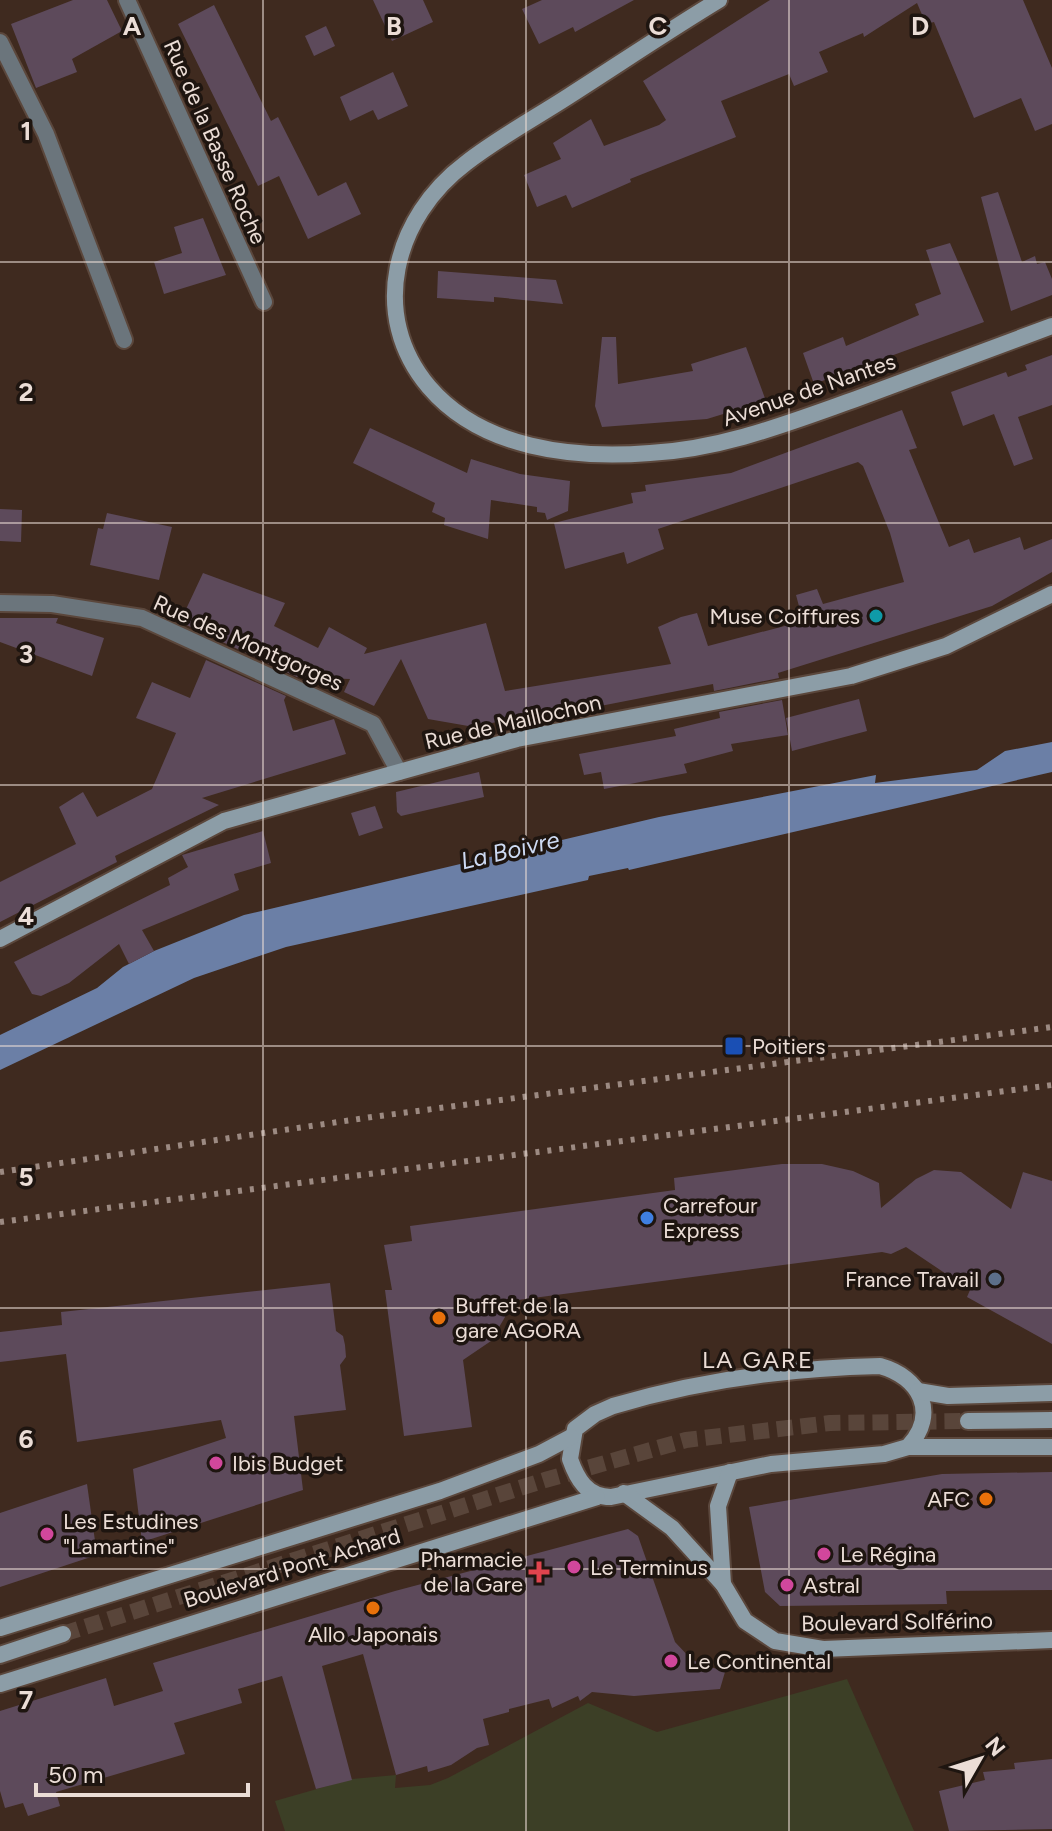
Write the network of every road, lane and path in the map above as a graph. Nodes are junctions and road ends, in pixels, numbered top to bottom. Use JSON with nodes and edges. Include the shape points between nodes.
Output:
{"nodes":[{"id":1,"x":127,"y":0,"type":"edge"},
{"id":2,"x":719,"y":0,"type":"edge"},
{"id":3,"x":0,"y":42,"type":"edge"},
{"id":4,"x":264,"y":302,"type":"dead end"},
{"id":5,"x":1052,"y":326,"type":"edge"},
{"id":6,"x":124,"y":340,"type":"dead end"},
{"id":7,"x":1052,"y":594,"type":"edge"},
{"id":8,"x":0,"y":603,"type":"edge"},
{"id":9,"x":399,"y":772,"type":"junction"},
{"id":10,"x":0,"y":939,"type":"edge"},
{"id":11,"x":918,"y":1391,"type":"junction"},
{"id":12,"x":1052,"y":1393,"type":"edge"},
{"id":13,"x":1052,"y":1420,"type":"edge"},
{"id":14,"x":968,"y":1421,"type":"tunnel mouth"},
{"id":15,"x":571,"y":1437,"type":"junction"},
{"id":16,"x":908,"y":1447,"type":"junction"},
{"id":17,"x":1052,"y":1447,"type":"edge"},
{"id":18,"x":730,"y":1472,"type":"junction"},
{"id":19,"x":624,"y":1493,"type":"junction"},
{"id":20,"x":597,"y":1497,"type":"junction"},
{"id":21,"x":723,"y":1584,"type":"junction"},
{"id":22,"x":0,"y":1628,"type":"edge"},
{"id":23,"x":63,"y":1634,"type":"tunnel mouth"},
{"id":24,"x":1052,"y":1640,"type":"edge"},
{"id":25,"x":0,"y":1655,"type":"edge"},
{"id":26,"x":0,"y":1684,"type":"edge"}],
"edges":[{"from":1,"to":4,"type":"street","name":"Rue de la Basse Roche"},
{"from":2,"to":5,"type":"street","name":"Avenue de Nantes","via":[[466,163],[426,202],[403,245],[393,281],[394,316],[417,373],[443,404],[469,423],[504,437],[562,451],[649,454],[704,447],[775,428]]},
{"from":3,"to":6,"type":"street","via":[[46,134]]},
{"from":7,"to":9,"type":"street","name":"Rue de Maillochon","via":[[981,632],[851,676],[517,739]]},
{"from":8,"to":9,"type":"street","name":"Rue des Montgorges","via":[[52,604],[142,618],[373,724]]},
{"from":9,"to":10,"type":"street","name":"Rue de Maillochon","via":[[224,821]]},
{"from":11,"to":12,"type":"street","via":[[948,1396]]},
{"from":11,"to":15,"type":"street","name":"Boulevard Pont Achard","via":[[901,1372],[880,1366],[740,1378],[613,1406],[579,1424]]},
{"from":11,"to":16,"type":"street","via":[[921,1426]]},
{"from":13,"to":14,"type":"street"},
{"from":15,"to":20,"type":"street","via":[[574,1471]]},
{"from":15,"to":22,"type":"street","name":"Boulevard Pont Achard","via":[[440,1491]]},
{"from":16,"to":17,"type":"street","name":"Boulevard Pont Achard"},
{"from":16,"to":18,"type":"street","name":"Boulevard Pont Achard"},
{"from":18,"to":19,"type":"street","name":"Boulevard Pont Achard"},
{"from":18,"to":21,"type":"street","name":"Boulevard Solférino","via":[[718,1506]]},
{"from":19,"to":20,"type":"street","name":"Boulevard Pont Achard"},
{"from":19,"to":21,"type":"street","name":"Boulevard Solférino","via":[[672,1528]]},
{"from":20,"to":26,"type":"street","name":"Boulevard Pont Achard"},
{"from":21,"to":24,"type":"street","name":"Boulevard Solférino","via":[[758,1632],[798,1647]]},
{"from":23,"to":25,"type":"street"}]}
